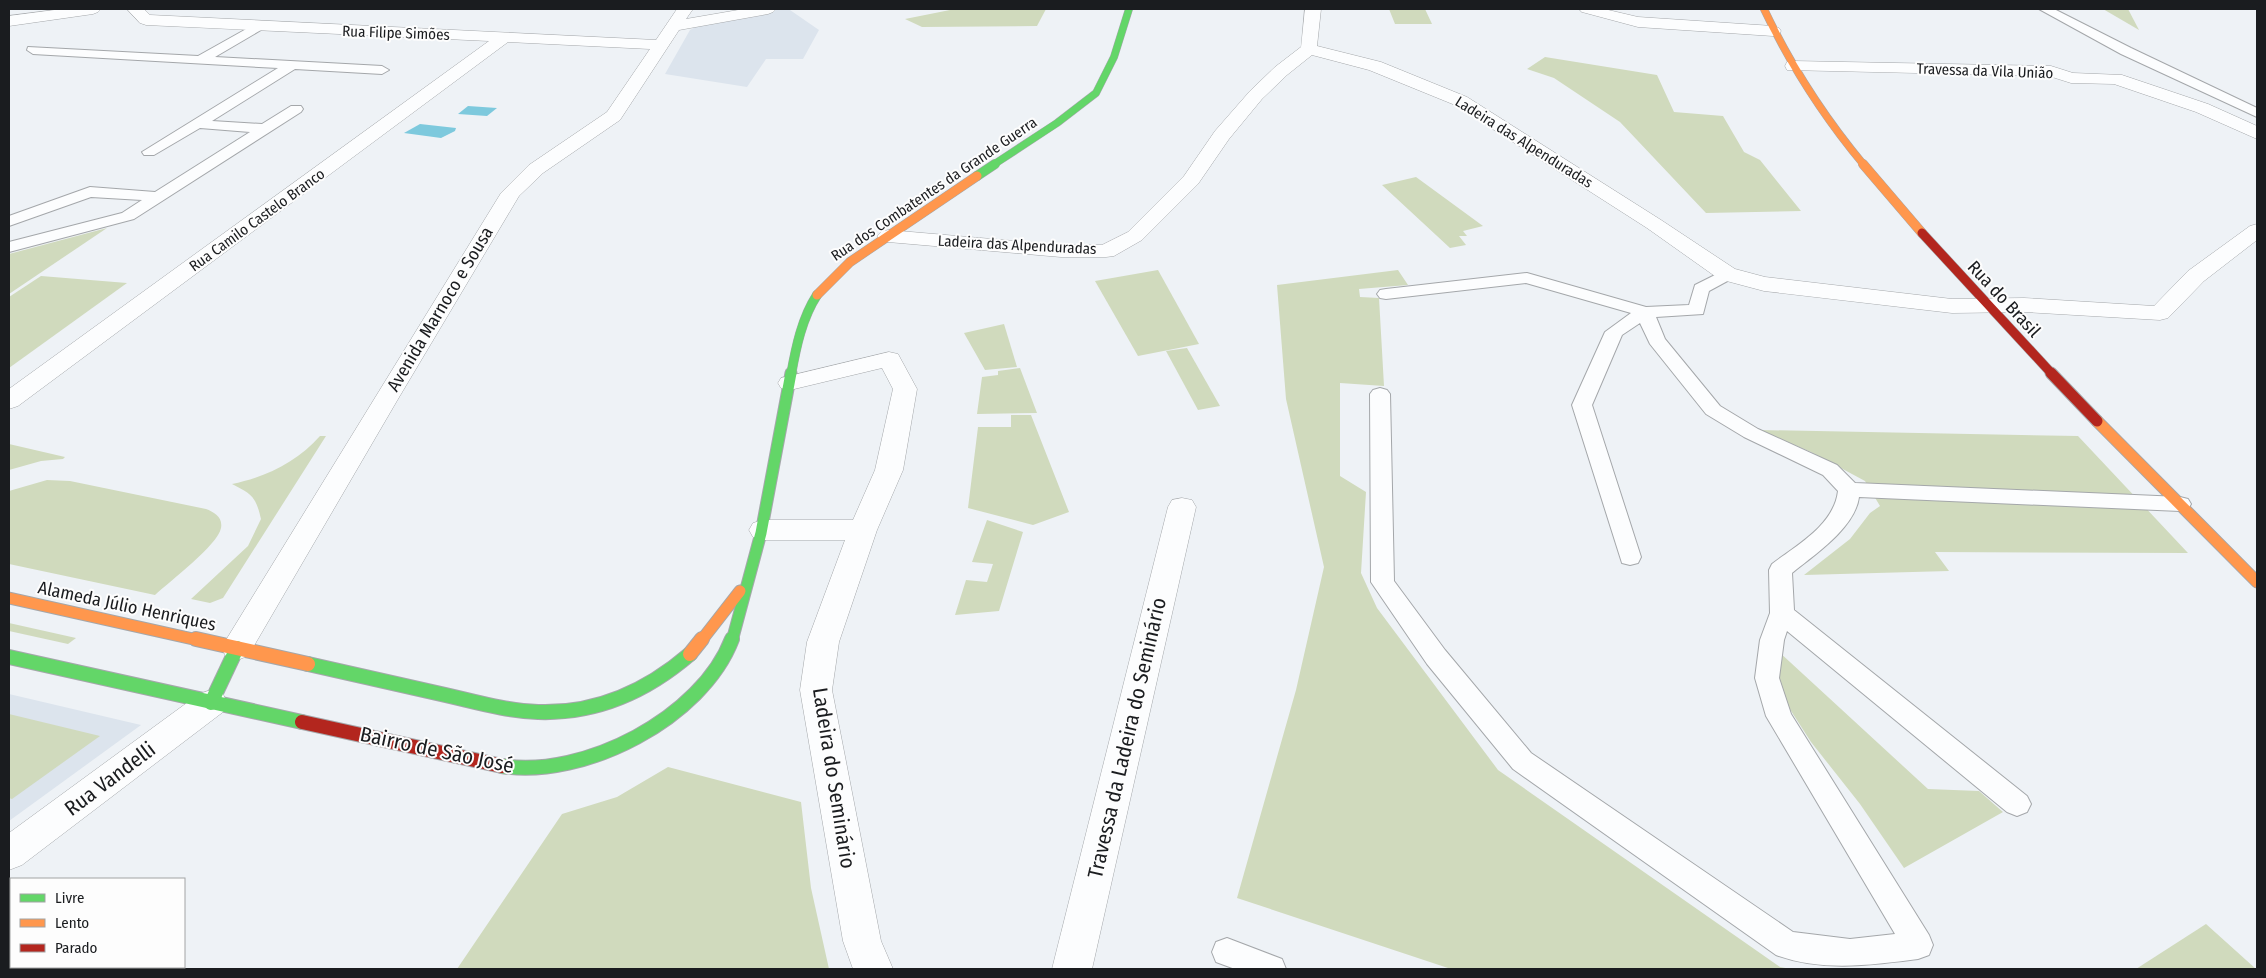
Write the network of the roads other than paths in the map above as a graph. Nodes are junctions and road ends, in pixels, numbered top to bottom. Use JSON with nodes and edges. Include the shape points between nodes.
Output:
{"nodes":[{"id":1,"x":93,"y":9,"type":"edge"},
{"id":2,"x":135,"y":9,"type":"edge"},
{"id":3,"x":685,"y":9,"type":"edge"},
{"id":4,"x":768,"y":9,"type":"edge"},
{"id":5,"x":1129,"y":9,"type":"edge"},
{"id":6,"x":1313,"y":9,"type":"edge"},
{"id":7,"x":1587,"y":9,"type":"edge"},
{"id":8,"x":1764,"y":9,"type":"edge"},
{"id":9,"x":2045,"y":9,"type":"edge"},
{"id":10,"x":9,"y":21,"type":"edge"},
{"id":11,"x":257,"y":27,"type":"junction"},
{"id":12,"x":1773,"y":31,"type":"junction"},
{"id":13,"x":668,"y":35,"type":"junction"},
{"id":14,"x":504,"y":38,"type":"junction"},
{"id":15,"x":1309,"y":49,"type":"junction"},
{"id":16,"x":34,"y":50,"type":"dead end"},
{"id":17,"x":201,"y":60,"type":"junction"},
{"id":18,"x":292,"y":65,"type":"junction"},
{"id":19,"x":1793,"y":66,"type":"junction"},
{"id":20,"x":382,"y":70,"type":"dead end"},
{"id":21,"x":296,"y":109,"type":"dead end"},
{"id":22,"x":2257,"y":113,"type":"edge"},
{"id":23,"x":197,"y":124,"type":"junction"},
{"id":24,"x":265,"y":128,"type":"junction"},
{"id":25,"x":2257,"y":133,"type":"edge"},
{"id":26,"x":149,"y":152,"type":"dead end"},
{"id":27,"x":158,"y":197,"type":"junction"},
{"id":28,"x":9,"y":221,"type":"edge"},
{"id":29,"x":2257,"y":230,"type":"edge"},
{"id":30,"x":888,"y":236,"type":"junction"},
{"id":31,"x":9,"y":247,"type":"edge"},
{"id":32,"x":1727,"y":274,"type":"junction"},
{"id":33,"x":1386,"y":294,"type":"dead end"},
{"id":34,"x":1986,"y":305,"type":"junction"},
{"id":35,"x":1645,"y":312,"type":"junction"},
{"id":36,"x":790,"y":383,"type":"junction"},
{"id":37,"x":1380,"y":394,"type":"dead end"},
{"id":38,"x":9,"y":401,"type":"edge"},
{"id":39,"x":1849,"y":490,"type":"junction"},
{"id":40,"x":2180,"y":504,"type":"junction"},
{"id":41,"x":1182,"y":507,"type":"dead end"},
{"id":42,"x":763,"y":530,"type":"junction"},
{"id":43,"x":863,"y":530,"type":"junction"},
{"id":44,"x":1630,"y":557,"type":"dead end"},
{"id":45,"x":751,"y":579,"type":"junction"},
{"id":46,"x":2257,"y":582,"type":"edge"},
{"id":47,"x":9,"y":598,"type":"edge"},
{"id":48,"x":1782,"y":613,"type":"junction"},
{"id":49,"x":237,"y":648,"type":"junction"},
{"id":50,"x":9,"y":657,"type":"edge"},
{"id":51,"x":211,"y":703,"type":"junction"},
{"id":52,"x":2017,"y":804,"type":"dead end"},
{"id":53,"x":9,"y":854,"type":"edge"},
{"id":54,"x":1227,"y":952,"type":"dead end"},
{"id":55,"x":873,"y":969,"type":"edge"},
{"id":56,"x":1072,"y":969,"type":"edge"},
{"id":57,"x":1271,"y":969,"type":"edge"}],
"edges":[{"from":1,"to":10,"type":"street"},
{"from":2,"to":11,"type":"street","name":"Rua Filipe Simões","via":[[146,20]]},
{"from":3,"to":13,"type":"street","name":"Avenida Marnoco e Sousa"},
{"from":4,"to":13,"type":"street","name":"Rua Filipe Simões"},
{"from":5,"to":30,"type":"main road","name":"Rua dos Combatentes da Grande Guerra","via":[[1114,57],[1096,92],[1057,123]]},
{"from":6,"to":15,"type":"street"},
{"from":7,"to":12,"type":"street","via":[[1638,22]]},
{"from":8,"to":12,"type":"main road","name":"Rua do Brasil"},
{"from":9,"to":22,"type":"lane"},
{"from":11,"to":14,"type":"street","name":"Rua Filipe Simões"},
{"from":11,"to":17,"type":"lane"},
{"from":12,"to":19,"type":"main road","name":"Rua do Brasil"},
{"from":13,"to":14,"type":"street","name":"Rua Filipe Simões"},
{"from":13,"to":49,"type":"street","name":"Avenida Marnoco e Sousa","via":[[614,116],[536,169],[510,193]]},
{"from":14,"to":38,"type":"street","name":"Rua Camilo Castelo Branco"},
{"from":15,"to":30,"type":"street","name":"Ladeira das Alpenduradas","via":[[1256,95],[1190,180],[1135,236],[1106,251],[1061,251]]},
{"from":15,"to":32,"type":"street","name":"Ladeira das Alpenduradas","via":[[1375,66],[1461,101]]},
{"from":16,"to":17,"type":"lane"},
{"from":17,"to":18,"type":"lane"},
{"from":18,"to":20,"type":"lane"},
{"from":18,"to":23,"type":"lane"},
{"from":19,"to":25,"type":"street","name":"Travessa da Vila União","via":[[2050,71],[2071,78],[2116,79],[2202,108]]},
{"from":19,"to":34,"type":"main road","name":"Rua do Brasil","via":[[1846,144]]},
{"from":21,"to":24,"type":"lane"},
{"from":23,"to":24,"type":"lane"},
{"from":23,"to":26,"type":"lane"},
{"from":24,"to":27,"type":"lane"},
{"from":27,"to":28,"type":"lane","via":[[90,192]]},
{"from":27,"to":31,"type":"lane","via":[[128,216]]},
{"from":29,"to":34,"type":"street","name":"Ladeira das Alpenduradas","via":[[2196,276],[2160,313]]},
{"from":30,"to":36,"type":"main road","name":"Rua dos Combatentes da Grande Guerra","via":[[826,283],[810,305]]},
{"from":32,"to":34,"type":"street","name":"Ladeira das Alpenduradas","via":[[1764,284],[1952,306]]},
{"from":32,"to":35,"type":"lane","via":[[1701,289],[1697,310]]},
{"from":33,"to":35,"type":"lane","via":[[1527,278]]},
{"from":34,"to":40,"type":"main road","name":"Rua do Brasil"},
{"from":35,"to":39,"type":"lane","via":[[1656,340],[1713,410],[1751,433],[1830,470]]},
{"from":35,"to":44,"type":"lane","via":[[1614,332],[1582,404]]},
{"from":36,"to":42,"type":"main road","name":"Rua dos Combatentes da Grande Guerra"},
{"from":36,"to":43,"type":"street","via":[[889,359],[905,389],[889,470]]},
{"from":37,"to":48,"type":"lane","via":[[1383,582],[1436,657],[1522,761],[1788,945],[1850,953],[1918,945],[1779,716],[1767,678],[1772,640]]},
{"from":39,"to":40,"type":"lane"},
{"from":39,"to":48,"type":"lane","via":[[1847,506],[1827,533],[1780,570]]},
{"from":40,"to":46,"type":"main road","name":"Rua do Brasil"},
{"from":41,"to":56,"type":"street","name":"Travessa da Ladeira do Seminário"},
{"from":42,"to":43,"type":"street"},
{"from":42,"to":45,"type":"main road","name":"Bairro de São José"},
{"from":43,"to":55,"type":"street","name":"Ladeira do Seminário","via":[[823,642],[816,690],[862,941]]},
{"from":45,"to":49,"type":"main road","name":"Bairro de São José","via":[[700,643],[663,675],[629,694],[575,710],[539,711],[490,704]]},
{"from":45,"to":51,"type":"main road","name":"Bairro de São José","via":[[728,652],[714,672],[672,713],[616,749],[556,766],[510,768]]},
{"from":47,"to":49,"type":"main road","name":"Alameda Júlio Henriques"},
{"from":48,"to":52,"type":"lane"},
{"from":49,"to":51,"type":"main road"},
{"from":50,"to":51,"type":"main road"},
{"from":51,"to":53,"type":"street","name":"Rua Vandelli"},
{"from":54,"to":57,"type":"lane"}]}
